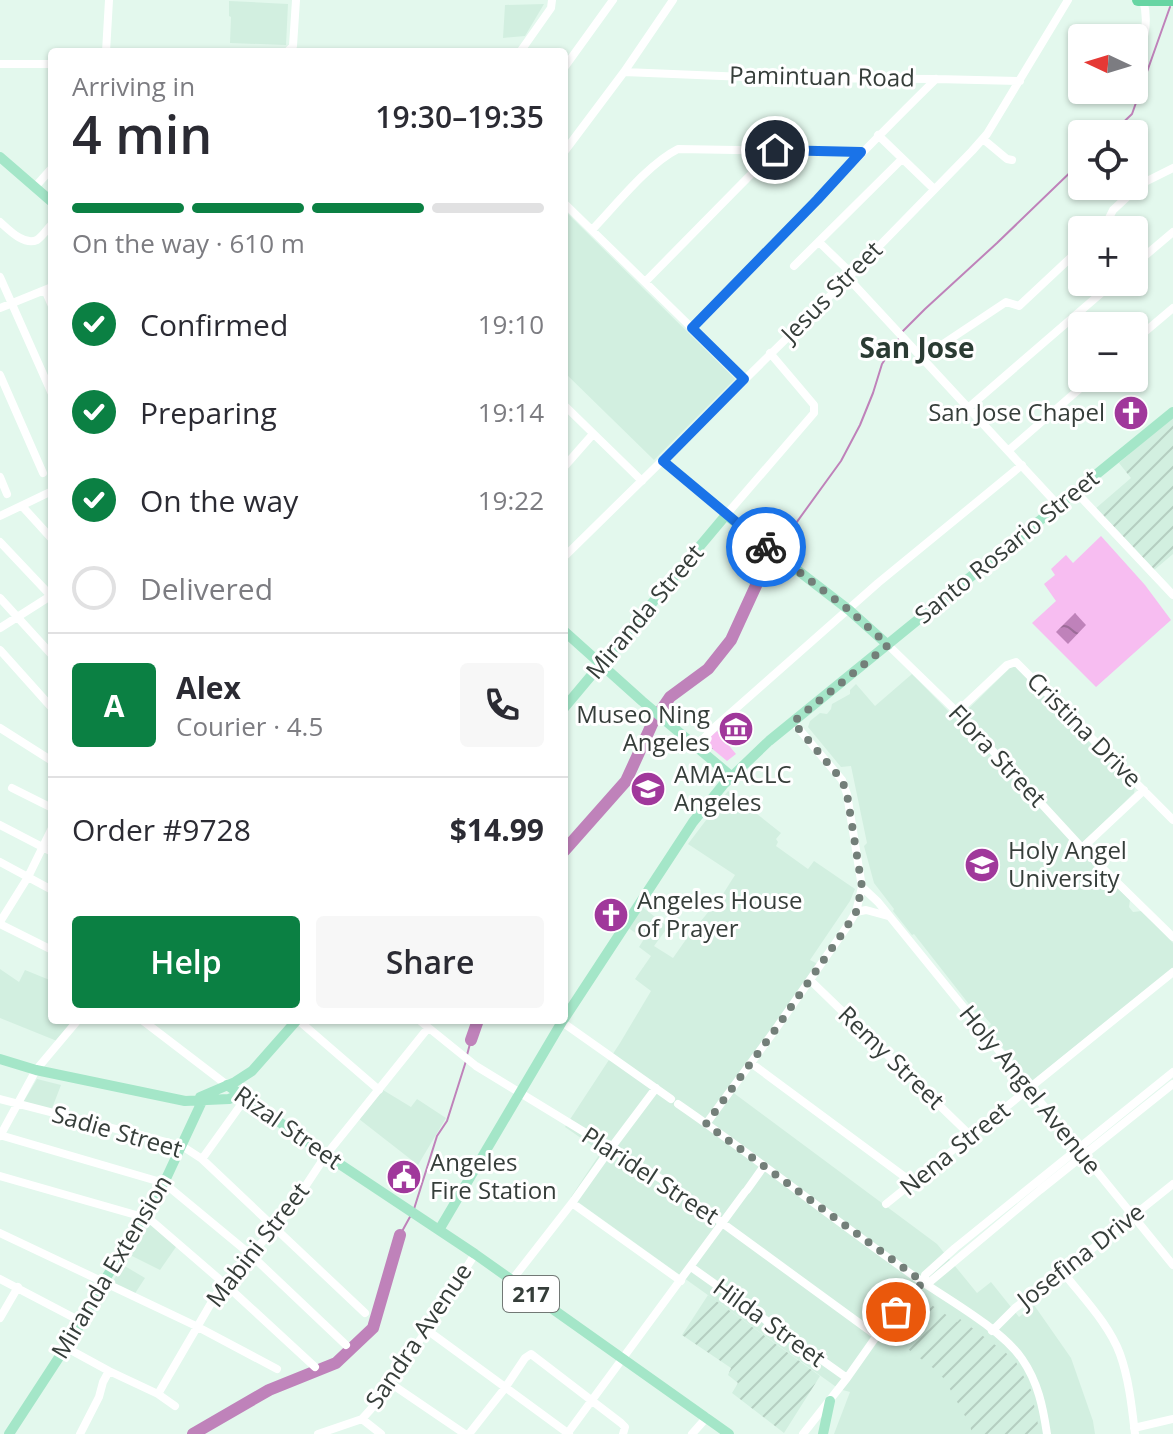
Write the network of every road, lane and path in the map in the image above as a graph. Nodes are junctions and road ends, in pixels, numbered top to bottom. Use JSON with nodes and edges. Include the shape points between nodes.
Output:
{"nodes":[{"id":1,"x":109,"y":0,"type":"edge"},
{"id":2,"x":296,"y":0,"type":"edge"},
{"id":3,"x":552,"y":0,"type":"edge"},
{"id":4,"x":613,"y":0,"type":"edge"},
{"id":5,"x":673,"y":0,"type":"edge"},
{"id":6,"x":1068,"y":0,"type":"edge"},
{"id":7,"x":1143,"y":0,"type":"edge"},
{"id":8,"x":1173,"y":0,"type":"edge"},
{"id":9,"x":1145,"y":24,"type":"edge"},
{"id":10,"x":106,"y":48,"type":"edge"},
{"id":11,"x":291,"y":48,"type":"edge"},
{"id":12,"x":523,"y":48,"type":"edge"},
{"id":13,"x":568,"y":62,"type":"edge"},
{"id":14,"x":0,"y":64,"type":"edge"},
{"id":15,"x":48,"y":64,"type":"edge"},
{"id":16,"x":624,"y":72,"type":"junction"},
{"id":17,"x":936,"y":79,"type":"junction"},
{"id":18,"x":1020,"y":81,"type":"junction"},
{"id":19,"x":878,"y":135,"type":"junction"},
{"id":20,"x":983,"y":139,"type":"junction"},
{"id":21,"x":568,"y":147,"type":"edge"},
{"id":22,"x":775,"y":150,"type":"junction"},
{"id":23,"x":861,"y":152,"type":"junction"},
{"id":24,"x":0,"y":157,"type":"edge"},
{"id":25,"x":902,"y":159,"type":"junction"},
{"id":26,"x":1012,"y":160,"type":"dead end"},
{"id":27,"x":1173,"y":168,"type":"edge"},
{"id":28,"x":48,"y":172,"type":"edge"},
{"id":29,"x":35,"y":187,"type":"junction"},
{"id":30,"x":934,"y":189,"type":"junction"},
{"id":31,"x":48,"y":198,"type":"edge"},
{"id":32,"x":568,"y":207,"type":"edge"},
{"id":33,"x":1109,"y":216,"type":"edge"},
{"id":34,"x":0,"y":222,"type":"edge"},
{"id":35,"x":48,"y":228,"type":"edge"},
{"id":36,"x":592,"y":230,"type":"junction"},
{"id":37,"x":1173,"y":232,"type":"edge"},
{"id":38,"x":819,"y":242,"type":"junction"},
{"id":39,"x":1148,"y":252,"type":"edge"},
{"id":40,"x":1068,"y":260,"type":"edge"},
{"id":41,"x":794,"y":266,"type":"dead end"},
{"id":42,"x":850,"y":276,"type":"junction"},
{"id":43,"x":0,"y":277,"type":"edge"},
{"id":44,"x":645,"y":282,"type":"junction"},
{"id":45,"x":48,"y":288,"type":"edge"},
{"id":46,"x":1098,"y":296,"type":"edge"},
{"id":47,"x":11,"y":305,"type":"junction"},
{"id":48,"x":0,"y":308,"type":"edge"},
{"id":49,"x":1173,"y":308,"type":"edge"},
{"id":50,"x":692,"y":328,"type":"junction"},
{"id":51,"x":1148,"y":329,"type":"edge"},
{"id":52,"x":770,"y":353,"type":"junction"},
{"id":53,"x":922,"y":358,"type":"junction"},
{"id":54,"x":0,"y":375,"type":"edge"},
{"id":55,"x":744,"y":379,"type":"junction"},
{"id":56,"x":48,"y":385,"type":"edge"},
{"id":57,"x":1076,"y":392,"type":"edge"},
{"id":58,"x":968,"y":408,"type":"junction"},
{"id":59,"x":568,"y":409,"type":"edge"},
{"id":60,"x":1173,"y":412,"type":"edge"},
{"id":61,"x":593,"y":434,"type":"junction"},
{"id":62,"x":1009,"y":450,"type":"junction"},
{"id":63,"x":663,"y":461,"type":"junction"},
{"id":64,"x":568,"y":462,"type":"edge"},
{"id":65,"x":1022,"y":465,"type":"junction"},
{"id":66,"x":43,"y":473,"type":"dead end"},
{"id":67,"x":0,"y":477,"type":"edge"},
{"id":68,"x":642,"y":481,"type":"junction"},
{"id":69,"x":1075,"y":491,"type":"junction"},
{"id":70,"x":48,"y":493,"type":"edge"},
{"id":71,"x":7,"y":494,"type":"dead end"},
{"id":72,"x":1058,"y":505,"type":"junction"},
{"id":73,"x":22,"y":506,"type":"junction"},
{"id":74,"x":726,"y":515,"type":"junction"},
{"id":75,"x":0,"y":516,"type":"edge"},
{"id":76,"x":48,"y":535,"type":"edge"},
{"id":77,"x":0,"y":542,"type":"edge"},
{"id":78,"x":568,"y":553,"type":"edge"},
{"id":79,"x":48,"y":592,"type":"edge"},
{"id":80,"x":1173,"y":595,"type":"edge"},
{"id":81,"x":0,"y":598,"type":"edge"},
{"id":82,"x":48,"y":599,"type":"edge"},
{"id":83,"x":849,"y":610,"type":"junction"},
{"id":84,"x":19,"y":617,"type":"junction"},
{"id":85,"x":0,"y":628,"type":"edge"},
{"id":86,"x":568,"y":635,"type":"edge"},
{"id":87,"x":888,"y":645,"type":"junction"},
{"id":88,"x":0,"y":650,"type":"edge"},
{"id":89,"x":48,"y":650,"type":"edge"},
{"id":90,"x":602,"y":665,"type":"junction"},
{"id":91,"x":568,"y":703,"type":"edge"},
{"id":92,"x":48,"y":704,"type":"edge"},
{"id":93,"x":957,"y":712,"type":"junction"},
{"id":94,"x":793,"y":722,"type":"junction"},
{"id":95,"x":0,"y":728,"type":"edge"},
{"id":96,"x":696,"y":746,"type":"junction"},
{"id":97,"x":48,"y":758,"type":"edge"},
{"id":98,"x":731,"y":776,"type":"junction"},
{"id":99,"x":12,"y":788,"type":"dead end"},
{"id":100,"x":1144,"y":790,"type":"junction"},
{"id":101,"x":48,"y":806,"type":"edge"},
{"id":102,"x":1173,"y":820,"type":"edge"},
{"id":103,"x":0,"y":825,"type":"edge"},
{"id":104,"x":1082,"y":848,"type":"junction"},
{"id":105,"x":47,"y":850,"type":"edge"},
{"id":106,"x":0,"y":862,"type":"edge"},
{"id":107,"x":28,"y":877,"type":"junction"},
{"id":108,"x":862,"y":887,"type":"junction"},
{"id":109,"x":48,"y":888,"type":"edge"},
{"id":110,"x":856,"y":912,"type":"junction"},
{"id":111,"x":888,"y":916,"type":"junction"},
{"id":112,"x":0,"y":923,"type":"edge"},
{"id":113,"x":1173,"y":937,"type":"edge"},
{"id":114,"x":48,"y":948,"type":"edge"},
{"id":115,"x":1173,"y":972,"type":"edge"},
{"id":116,"x":810,"y":980,"type":"junction"},
{"id":117,"x":568,"y":1012,"type":"edge"},
{"id":118,"x":75,"y":1024,"type":"edge"},
{"id":119,"x":147,"y":1024,"type":"edge"},
{"id":120,"x":158,"y":1024,"type":"edge"},
{"id":121,"x":294,"y":1024,"type":"edge"},
{"id":122,"x":303,"y":1024,"type":"edge"},
{"id":123,"x":424,"y":1024,"type":"edge"},
{"id":124,"x":561,"y":1024,"type":"edge"},
{"id":125,"x":568,"y":1024,"type":"edge"},
{"id":126,"x":428,"y":1028,"type":"junction"},
{"id":127,"x":154,"y":1029,"type":"junction"},
{"id":128,"x":0,"y":1059,"type":"edge"},
{"id":129,"x":751,"y":1063,"type":"junction"},
{"id":130,"x":36,"y":1070,"type":"junction"},
{"id":131,"x":252,"y":1071,"type":"junction"},
{"id":132,"x":1173,"y":1072,"type":"edge"},
{"id":133,"x":227,"y":1085,"type":"junction"},
{"id":134,"x":1166,"y":1085,"type":"edge"},
{"id":135,"x":656,"y":1088,"type":"junction"},
{"id":136,"x":1030,"y":1089,"type":"junction"},
{"id":137,"x":379,"y":1090,"type":"junction"},
{"id":138,"x":519,"y":1093,"type":"junction"},
{"id":139,"x":242,"y":1097,"type":"junction"},
{"id":140,"x":204,"y":1098,"type":"junction"},
{"id":141,"x":0,"y":1099,"type":"edge"},
{"id":142,"x":17,"y":1104,"type":"junction"},
{"id":143,"x":706,"y":1124,"type":"junction"},
{"id":144,"x":0,"y":1135,"type":"edge"},
{"id":145,"x":972,"y":1137,"type":"junction"},
{"id":146,"x":182,"y":1146,"type":"junction"},
{"id":147,"x":611,"y":1148,"type":"junction"},
{"id":148,"x":1080,"y":1152,"type":"junction"},
{"id":149,"x":326,"y":1155,"type":"junction"},
{"id":150,"x":202,"y":1159,"type":"junction"},
{"id":151,"x":764,"y":1166,"type":"junction"},
{"id":152,"x":0,"y":1176,"type":"edge"},
{"id":153,"x":164,"y":1183,"type":"junction"},
{"id":154,"x":913,"y":1183,"type":"junction"},
{"id":155,"x":1173,"y":1184,"type":"edge"},
{"id":156,"x":572,"y":1203,"type":"junction"},
{"id":157,"x":886,"y":1204,"type":"dead end"},
{"id":158,"x":1133,"y":1216,"type":"junction"},
{"id":159,"x":143,"y":1217,"type":"junction"},
{"id":160,"x":723,"y":1223,"type":"junction"},
{"id":161,"x":275,"y":1228,"type":"junction"},
{"id":162,"x":439,"y":1230,"type":"junction"},
{"id":163,"x":0,"y":1233,"type":"edge"},
{"id":164,"x":475,"y":1254,"type":"junction"},
{"id":165,"x":251,"y":1255,"type":"junction"},
{"id":166,"x":1173,"y":1265,"type":"edge"},
{"id":167,"x":691,"y":1267,"type":"junction"},
{"id":168,"x":1063,"y":1272,"type":"junction"},
{"id":169,"x":0,"y":1279,"type":"edge"},
{"id":170,"x":512,"y":1280,"type":"junction"},
{"id":171,"x":681,"y":1281,"type":"junction"},
{"id":172,"x":923,"y":1282,"type":"junction"},
{"id":173,"x":103,"y":1283,"type":"junction"},
{"id":174,"x":226,"y":1285,"type":"junction"},
{"id":175,"x":18,"y":1287,"type":"junction"},
{"id":176,"x":365,"y":1313,"type":"dead end"},
{"id":177,"x":0,"y":1318,"type":"edge"},
{"id":178,"x":82,"y":1322,"type":"junction"},
{"id":179,"x":196,"y":1326,"type":"junction"},
{"id":180,"x":427,"y":1330,"type":"junction"},
{"id":181,"x":992,"y":1331,"type":"junction"},
{"id":182,"x":877,"y":1336,"type":"junction"},
{"id":183,"x":346,"y":1345,"type":"dead end"},
{"id":184,"x":65,"y":1347,"type":"junction"},
{"id":185,"x":624,"y":1358,"type":"junction"},
{"id":186,"x":315,"y":1367,"type":"dead end"},
{"id":187,"x":277,"y":1369,"type":"dead end"},
{"id":188,"x":109,"y":1371,"type":"junction"},
{"id":189,"x":847,"y":1378,"type":"junction"},
{"id":190,"x":390,"y":1383,"type":"junction"},
{"id":191,"x":505,"y":1388,"type":"junction"},
{"id":192,"x":158,"y":1394,"type":"junction"},
{"id":193,"x":592,"y":1401,"type":"junction"},
{"id":194,"x":830,"y":1401,"type":"junction"},
{"id":195,"x":175,"y":1406,"type":"dead end"},
{"id":196,"x":707,"y":1417,"type":"junction"},
{"id":197,"x":362,"y":1419,"type":"junction"},
{"id":198,"x":1173,"y":1419,"type":"edge"},
{"id":199,"x":1134,"y":1431,"type":"edge"},
{"id":200,"x":9,"y":1434,"type":"edge"},
{"id":201,"x":80,"y":1434,"type":"edge"},
{"id":202,"x":318,"y":1434,"type":"edge"},
{"id":203,"x":381,"y":1434,"type":"edge"},
{"id":204,"x":467,"y":1434,"type":"edge"},
{"id":205,"x":568,"y":1434,"type":"edge"},
{"id":206,"x":623,"y":1434,"type":"edge"},
{"id":207,"x":692,"y":1434,"type":"edge"},
{"id":208,"x":729,"y":1434,"type":"edge"},
{"id":209,"x":803,"y":1434,"type":"edge"},
{"id":210,"x":823,"y":1434,"type":"edge"},
{"id":211,"x":1047,"y":1434,"type":"edge"}],
"edges":[{"from":1,"to":10,"type":"street"},
{"from":2,"to":11,"type":"street"},
{"from":3,"to":12,"type":"street"},
{"from":4,"to":13,"type":"street"},
{"from":5,"to":16,"type":"street"},
{"from":6,"to":18,"type":"street","name":"Jesus Street"},
{"from":7,"to":8,"type":"highway"},
{"from":7,"to":9,"type":"street"},
{"from":14,"to":15,"type":"street"},
{"from":16,"to":17,"type":"street","name":"Pamintuan Road"},
{"from":16,"to":21,"type":"street"},
{"from":17,"to":18,"type":"street","name":"Pamintuan Road"},
{"from":17,"to":19,"type":"street"},
{"from":18,"to":20,"type":"street","name":"Jesus Street"},
{"from":19,"to":23,"type":"street"},
{"from":19,"to":25,"type":"street"},
{"from":20,"to":26,"type":"street"},
{"from":20,"to":30,"type":"street","name":"Jesus Street"},
{"from":22,"to":23,"type":"street"},
{"from":22,"to":36,"type":"street","via":[[678,149]]},
{"from":22,"to":44,"type":"street"},
{"from":23,"to":50,"type":"street"},
{"from":24,"to":29,"type":"main road"},
{"from":25,"to":30,"type":"street"},
{"from":25,"to":38,"type":"street"},
{"from":27,"to":33,"type":"street","via":[[1141,184]]},
{"from":28,"to":29,"type":"street"},
{"from":29,"to":31,"type":"main road"},
{"from":30,"to":42,"type":"street","name":"Jesus Street"},
{"from":32,"to":36,"type":"street"},
{"from":34,"to":35,"type":"street","via":[[28,241]]},
{"from":36,"to":44,"type":"street"},
{"from":37,"to":39,"type":"street"},
{"from":38,"to":41,"type":"street"},
{"from":38,"to":42,"type":"street"},
{"from":40,"to":53,"type":"street","via":[[1019,306],[1006,302]]},
{"from":42,"to":52,"type":"street","name":"Jesus Street"},
{"from":42,"to":53,"type":"street"},
{"from":43,"to":47,"type":"street"},
{"from":44,"to":50,"type":"street"},
{"from":45,"to":47,"type":"street"},
{"from":46,"to":58,"type":"street"},
{"from":47,"to":48,"type":"street"},
{"from":47,"to":56,"type":"street"},
{"from":49,"to":51,"type":"street"},
{"from":50,"to":55,"type":"street"},
{"from":52,"to":55,"type":"street","name":"Jesus Street"},
{"from":52,"to":74,"type":"street","via":[[814,413]]},
{"from":53,"to":58,"type":"street"},
{"from":54,"to":66,"type":"street"},
{"from":55,"to":63,"type":"street","name":"Jesus Street"},
{"from":57,"to":62,"type":"street"},
{"from":58,"to":62,"type":"street"},
{"from":59,"to":61,"type":"street"},
{"from":60,"to":69,"type":"main road","name":"Santo Rosario Street"},
{"from":61,"to":64,"type":"street"},
{"from":61,"to":68,"type":"street"},
{"from":62,"to":65,"type":"street"},
{"from":63,"to":68,"type":"street","name":"Jesus Street"},
{"from":63,"to":74,"type":"street"},
{"from":65,"to":72,"type":"street"},
{"from":65,"to":83,"type":"street"},
{"from":67,"to":71,"type":"street"},
{"from":68,"to":78,"type":"street","name":"Jesus Street"},
{"from":69,"to":72,"type":"main road","name":"Santo Rosario Street"},
{"from":69,"to":80,"type":"street"},
{"from":70,"to":73,"type":"street"},
{"from":72,"to":87,"type":"main road","name":"Santo Rosario Street"},
{"from":73,"to":75,"type":"street"},
{"from":73,"to":76,"type":"street"},
{"from":74,"to":83,"type":"main road"},
{"from":74,"to":90,"type":"main road","name":"Miranda Street"},
{"from":77,"to":79,"type":"street"},
{"from":81,"to":84,"type":"street"},
{"from":82,"to":84,"type":"street"},
{"from":83,"to":87,"type":"main road"},
{"from":83,"to":96,"type":"street"},
{"from":84,"to":85,"type":"street"},
{"from":84,"to":89,"type":"street"},
{"from":86,"to":90,"type":"main road"},
{"from":87,"to":93,"type":"street","name":"Flora Street"},
{"from":87,"to":94,"type":"main road","name":"Santo Rosario Street"},
{"from":88,"to":92,"type":"street"},
{"from":90,"to":91,"type":"main road","name":"Miranda Street"},
{"from":90,"to":96,"type":"main road"},
{"from":93,"to":100,"type":"street","name":"Cristina Drive","via":[[1016,662]]},
{"from":93,"to":104,"type":"street","name":"Flora Street"},
{"from":94,"to":98,"type":"main road","name":"Santo Rosario Street"},
{"from":94,"to":108,"type":"street","via":[[842,780]]},
{"from":95,"to":97,"type":"street"},
{"from":96,"to":98,"type":"main road"},
{"from":98,"to":117,"type":"main road","name":"Santo Rosario Street","via":[[684,834]]},
{"from":99,"to":101,"type":"street"},
{"from":100,"to":102,"type":"street","name":"Cristina Drive"},
{"from":100,"to":104,"type":"street"},
{"from":103,"to":105,"type":"street"},
{"from":104,"to":113,"type":"street","name":"Flora Street"},
{"from":105,"to":107,"type":"street"},
{"from":106,"to":107,"type":"street"},
{"from":107,"to":109,"type":"street"},
{"from":107,"to":112,"type":"street"},
{"from":108,"to":110,"type":"street"},
{"from":108,"to":111,"type":"street","name":"Holy Angel Avenue"},
{"from":110,"to":111,"type":"street"},
{"from":110,"to":116,"type":"street"},
{"from":111,"to":136,"type":"street","name":"Holy Angel Avenue"},
{"from":112,"to":114,"type":"street"},
{"from":115,"to":136,"type":"street","name":"Nena Street"},
{"from":116,"to":129,"type":"street"},
{"from":116,"to":145,"type":"street","name":"Remy Street"},
{"from":118,"to":130,"type":"street"},
{"from":119,"to":127,"type":"street","name":"Rizal Street"},
{"from":120,"to":127,"type":"street"},
{"from":121,"to":131,"type":"main road"},
{"from":122,"to":137,"type":"street"},
{"from":123,"to":126,"type":"street","name":"Plaridel Street"},
{"from":124,"to":138,"type":"main road"},
{"from":125,"to":135,"type":"street"},
{"from":126,"to":137,"type":"street","name":"Mabini Street"},
{"from":126,"to":138,"type":"street","name":"Plaridel Street"},
{"from":127,"to":133,"type":"street","name":"Rizal Street"},
{"from":128,"to":130,"type":"main road"},
{"from":129,"to":143,"type":"street"},
{"from":129,"to":154,"type":"street"},
{"from":130,"to":140,"type":"main road","via":[[190,1102]]},
{"from":130,"to":142,"type":"street"},
{"from":131,"to":133,"type":"main road"},
{"from":131,"to":139,"type":"main road"},
{"from":132,"to":134,"type":"street"},
{"from":133,"to":139,"type":"main road","name":"Rizal Street","number":"217"},
{"from":133,"to":140,"type":"main road"},
{"from":134,"to":148,"type":"street"},
{"from":135,"to":143,"type":"street"},
{"from":135,"to":147,"type":"street"},
{"from":136,"to":145,"type":"street","name":"Nena Street"},
{"from":136,"to":148,"type":"street","name":"Holy Angel Avenue"},
{"from":137,"to":149,"type":"street","name":"Mabini Street"},
{"from":138,"to":147,"type":"street","name":"Plaridel Street"},
{"from":138,"to":162,"type":"main road"},
{"from":139,"to":140,"type":"main road"},
{"from":139,"to":149,"type":"main road","name":"Rizal Street","number":"217"},
{"from":139,"to":150,"type":"street"},
{"from":140,"to":146,"type":"main road","name":"Miranda Extension"},
{"from":141,"to":142,"type":"street","name":"Sadie Street"},
{"from":142,"to":144,"type":"street"},
{"from":142,"to":146,"type":"street","name":"Sadie Street"},
{"from":143,"to":151,"type":"street"},
{"from":144,"to":153,"type":"street"},
{"from":145,"to":154,"type":"street","name":"Nena Street"},
{"from":146,"to":150,"type":"street","name":"Sadie Street"},
{"from":146,"to":153,"type":"main road","name":"Miranda Extension"},
{"from":147,"to":156,"type":"street"},
{"from":147,"to":160,"type":"street","name":"Plaridel Street"},
{"from":148,"to":158,"type":"street","name":"Holy Angel Avenue"},
{"from":148,"to":172,"type":"street","via":[[931,1281]]},
{"from":149,"to":161,"type":"street","name":"Mabini Street"},
{"from":149,"to":162,"type":"main road","name":"Rizal Street","number":"217"},
{"from":150,"to":161,"type":"street","name":"Sadie Street"},
{"from":151,"to":160,"type":"street"},
{"from":151,"to":172,"type":"street"},
{"from":152,"to":159,"type":"street"},
{"from":153,"to":159,"type":"main road","name":"Miranda Extension"},
{"from":153,"to":165,"type":"street"},
{"from":154,"to":157,"type":"street","name":"Nena Street"},
{"from":155,"to":158,"type":"street","name":"Josefina Drive"},
{"from":156,"to":170,"type":"street"},
{"from":156,"to":171,"type":"street","name":"Hilda Street"},
{"from":158,"to":166,"type":"street","name":"Holy Angel Avenue"},
{"from":158,"to":168,"type":"street","name":"Josefina Drive"},
{"from":159,"to":173,"type":"main road","name":"Miranda Extension"},
{"from":159,"to":174,"type":"street"},
{"from":160,"to":167,"type":"street"},
{"from":160,"to":182,"type":"street","name":"Plaridel Street"},
{"from":161,"to":165,"type":"street","name":"Mabini Street"},
{"from":161,"to":176,"type":"street","name":"Sadie Street"},
{"from":162,"to":164,"type":"main road","number":"217"},
{"from":163,"to":173,"type":"street"},
{"from":164,"to":170,"type":"main road","number":"217"},
{"from":164,"to":180,"type":"street","name":"Sandra Avenue"},
{"from":165,"to":174,"type":"street","name":"Mabini Street"},
{"from":165,"to":183,"type":"street"},
{"from":167,"to":171,"type":"street"},
{"from":167,"to":189,"type":"street","name":"Hilda Street"},
{"from":168,"to":181,"type":"street","name":"Josefina Drive"},
{"from":168,"to":199,"type":"street","via":[[1118,1350]]},
{"from":169,"to":175,"type":"street"},
{"from":170,"to":185,"type":"main road","number":"217"},
{"from":171,"to":185,"type":"street"},
{"from":172,"to":181,"type":"street"},
{"from":172,"to":182,"type":"street"},
{"from":173,"to":178,"type":"main road","name":"Miranda Extension"},
{"from":173,"to":179,"type":"street"},
{"from":174,"to":179,"type":"street","name":"Mabini Street"},
{"from":174,"to":186,"type":"street"},
{"from":175,"to":177,"type":"street"},
{"from":175,"to":178,"type":"street"},
{"from":178,"to":184,"type":"main road","name":"Miranda Extension"},
{"from":179,"to":187,"type":"street"},
{"from":179,"to":192,"type":"street","name":"Mabini Street"},
{"from":180,"to":190,"type":"street","name":"Sandra Avenue"},
{"from":180,"to":191,"type":"street"},
{"from":181,"to":211,"type":"street","via":[[1021,1358],[1033,1378]]},
{"from":182,"to":189,"type":"street"},
{"from":184,"to":188,"type":"street"},
{"from":184,"to":200,"type":"main road","name":"Miranda Extension"},
{"from":185,"to":193,"type":"street"},
{"from":185,"to":196,"type":"main road","number":"217"},
{"from":188,"to":192,"type":"street"},
{"from":188,"to":201,"type":"street"},
{"from":189,"to":194,"type":"street"},
{"from":190,"to":197,"type":"street","name":"Sandra Avenue"},
{"from":190,"to":204,"type":"street"},
{"from":191,"to":193,"type":"street","via":[[529,1354]]},
{"from":191,"to":204,"type":"street"},
{"from":191,"to":205,"type":"street"},
{"from":192,"to":195,"type":"street"},
{"from":193,"to":205,"type":"street"},
{"from":193,"to":206,"type":"street","via":[[625,1427]]},
{"from":194,"to":209,"type":"street"},
{"from":194,"to":210,"type":"main road"},
{"from":196,"to":207,"type":"street"},
{"from":196,"to":208,"type":"main road","number":"217"},
{"from":197,"to":202,"type":"street","name":"Sandra Avenue"},
{"from":197,"to":203,"type":"street"},
{"from":198,"to":199,"type":"street"}]}
